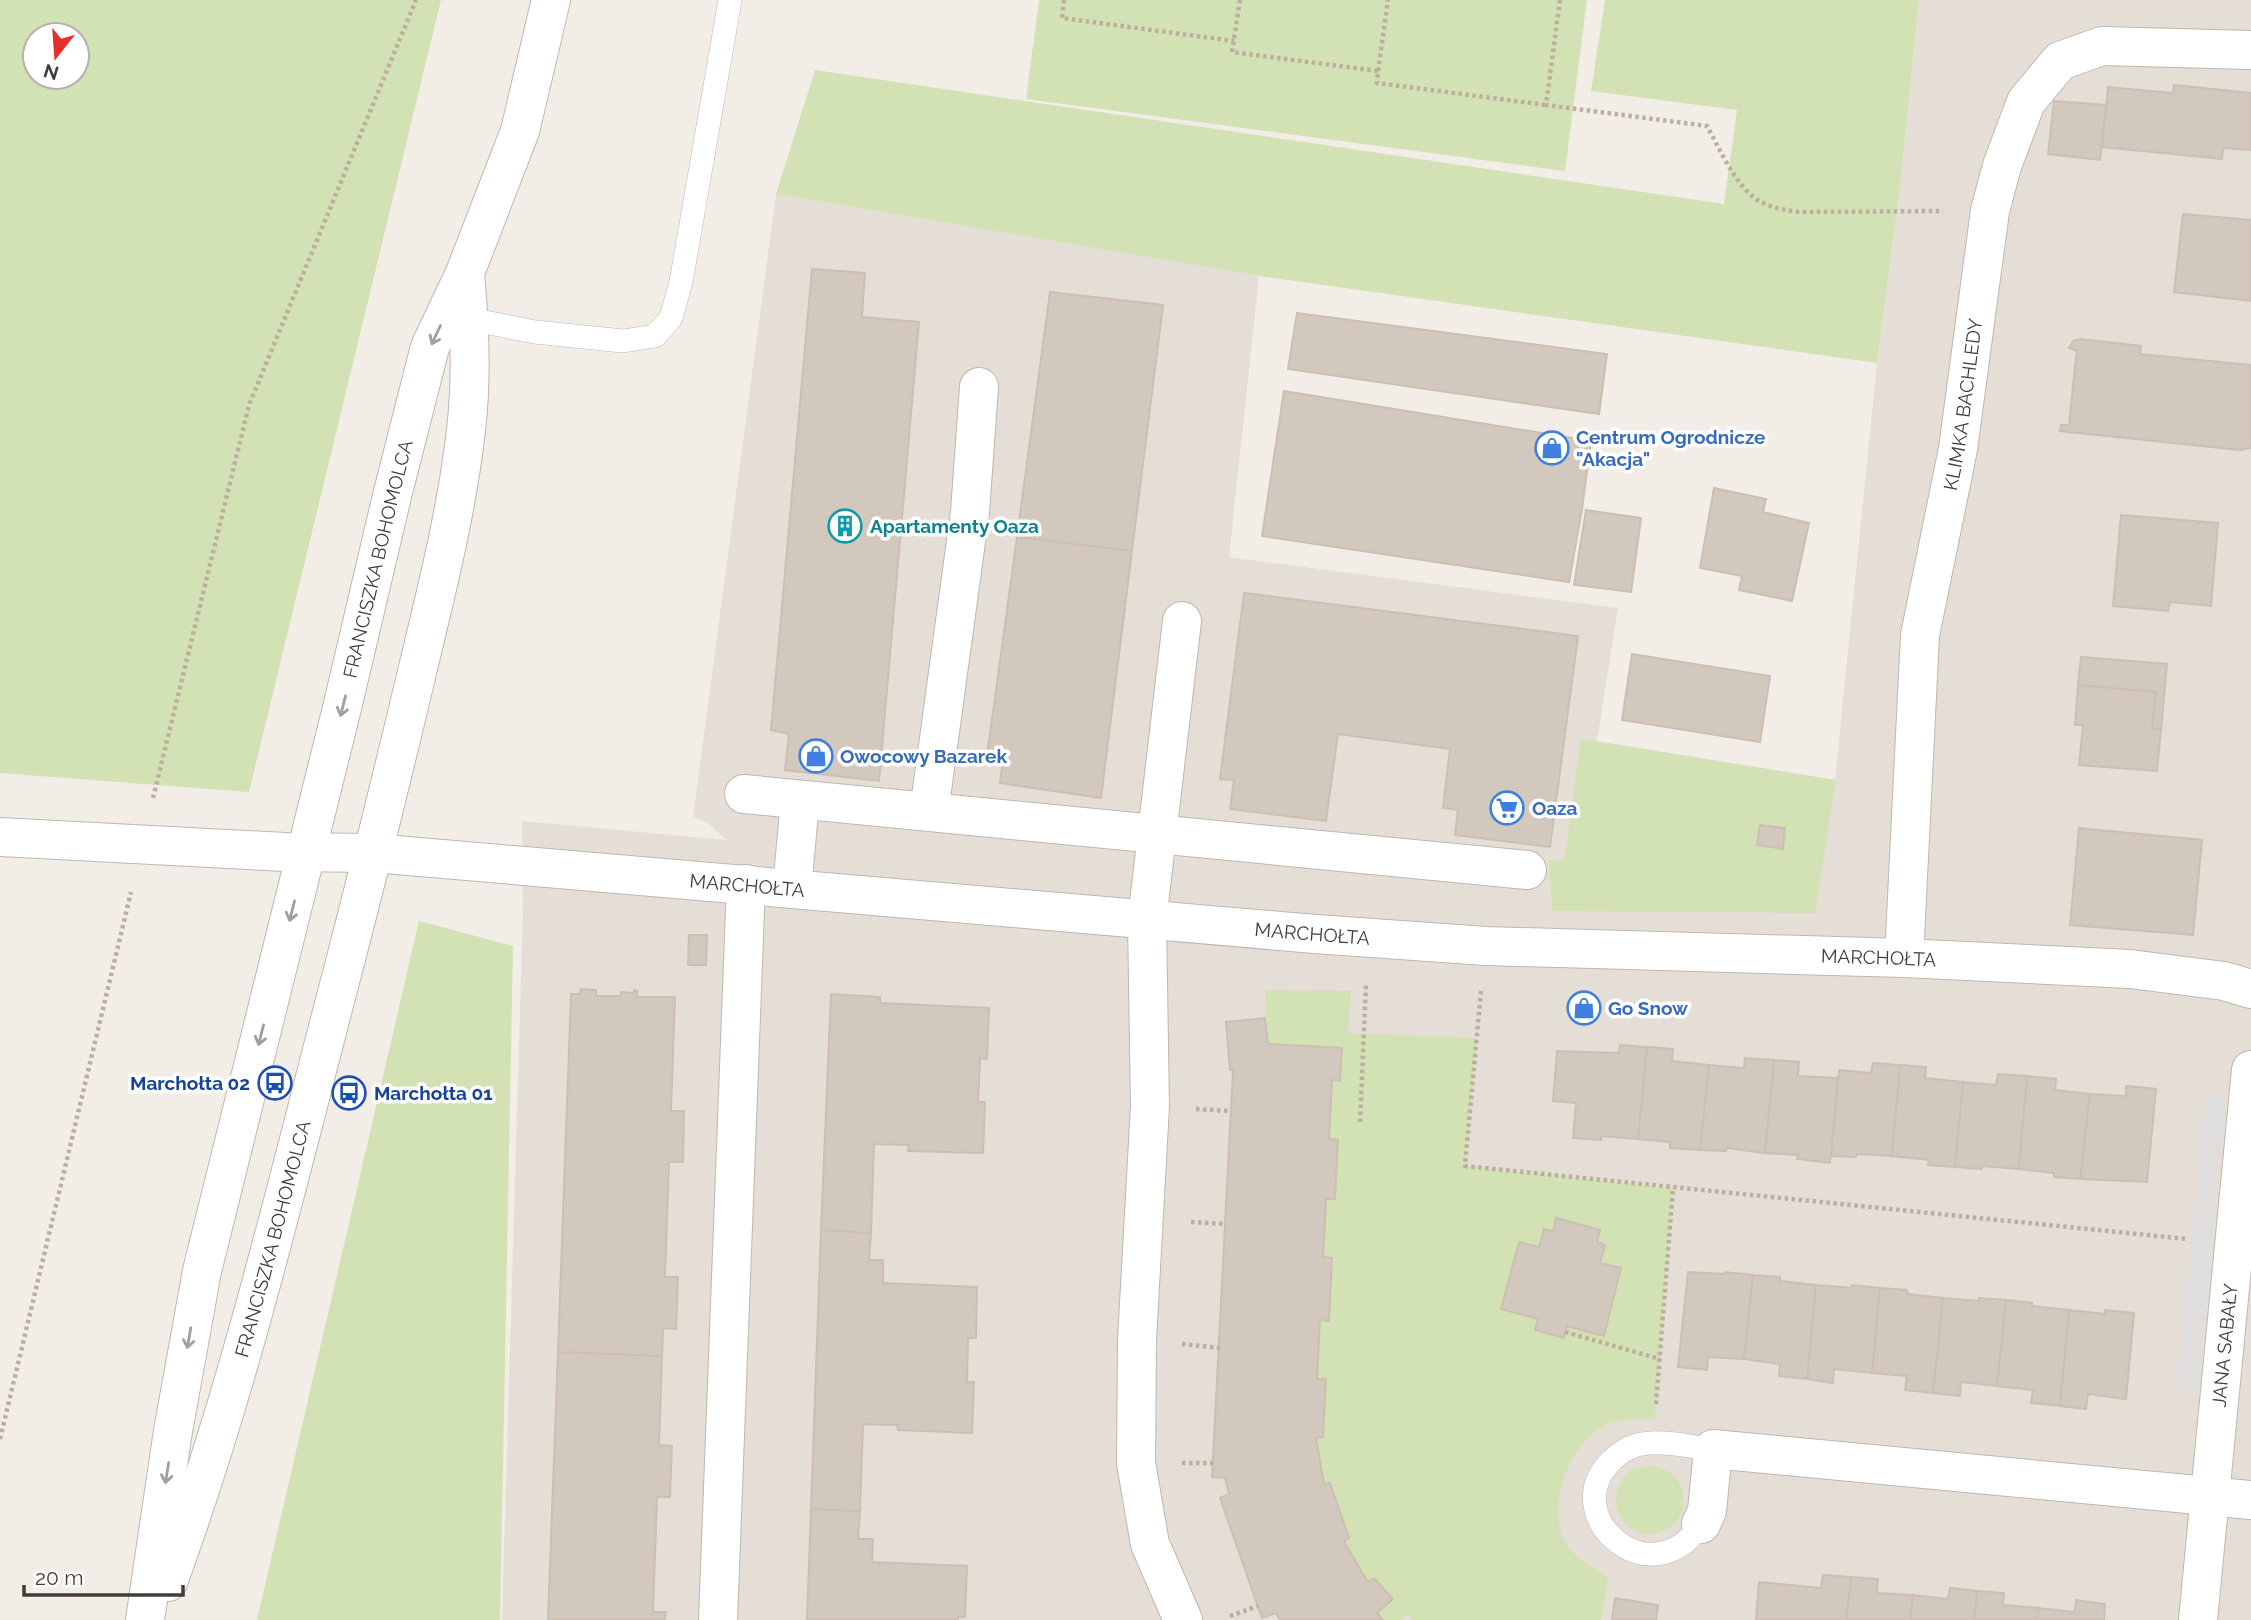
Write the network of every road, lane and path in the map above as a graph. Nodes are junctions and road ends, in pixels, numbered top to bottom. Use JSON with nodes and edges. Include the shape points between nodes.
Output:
{"nodes":[{"id":1,"x":416,"y":0,"type":"edge"},
{"id":2,"x":551,"y":0,"type":"edge"},
{"id":3,"x":730,"y":0,"type":"edge"},
{"id":4,"x":1064,"y":0,"type":"edge"},
{"id":5,"x":1240,"y":0,"type":"edge"},
{"id":6,"x":1388,"y":0,"type":"edge"},
{"id":7,"x":1560,"y":0,"type":"edge"},
{"id":8,"x":1234,"y":41,"type":"junction"},
{"id":9,"x":2251,"y":50,"type":"edge"},
{"id":10,"x":1378,"y":71,"type":"junction"},
{"id":11,"x":1546,"y":105,"type":"junction"},
{"id":12,"x":1990,"y":211,"type":"junction"},
{"id":13,"x":465,"y":273,"type":"junction"},
{"id":14,"x":469,"y":319,"type":"junction"},
{"id":15,"x":979,"y":387,"type":"dead end"},
{"id":16,"x":1182,"y":621,"type":"dead end"},
{"id":17,"x":744,"y":794,"type":"dead end"},
{"id":18,"x":800,"y":801,"type":"junction"},
{"id":19,"x":929,"y":812,"type":"junction"},
{"id":20,"x":1157,"y":834,"type":"junction"},
{"id":21,"x":0,"y":837,"type":"edge"},
{"id":22,"x":142,"y":844,"type":"junction"},
{"id":23,"x":306,"y":853,"type":"junction"},
{"id":24,"x":373,"y":853,"type":"junction"},
{"id":25,"x":1527,"y":870,"type":"dead end"},
{"id":26,"x":746,"y":884,"type":"junction"},
{"id":27,"x":792,"y":888,"type":"junction"},
{"id":28,"x":1147,"y":919,"type":"junction"},
{"id":29,"x":1904,"y":958,"type":"junction"},
{"id":30,"x":1366,"y":974,"type":"dead end"},
{"id":31,"x":1482,"y":980,"type":"dead end"},
{"id":32,"x":2251,"y":989,"type":"edge"},
{"id":33,"x":2251,"y":1070,"type":"edge"},
{"id":34,"x":1360,"y":1122,"type":"dead end"},
{"id":35,"x":1673,"y":1188,"type":"junction"},
{"id":36,"x":2234,"y":1240,"type":"junction"},
{"id":37,"x":1566,"y":1332,"type":"dead end"},
{"id":38,"x":1660,"y":1359,"type":"junction"},
{"id":39,"x":0,"y":1439,"type":"edge"},
{"id":40,"x":1653,"y":1443,"type":"junction"},
{"id":41,"x":1713,"y":1450,"type":"junction"},
{"id":42,"x":2210,"y":1496,"type":"junction"},
{"id":43,"x":2251,"y":1500,"type":"edge"},
{"id":44,"x":1701,"y":1524,"type":"joint"},
{"id":45,"x":1258,"y":1605,"type":"dead end"},
{"id":46,"x":145,"y":1620,"type":"edge"},
{"id":47,"x":155,"y":1620,"type":"edge"},
{"id":48,"x":718,"y":1620,"type":"edge"},
{"id":49,"x":1183,"y":1620,"type":"edge"},
{"id":50,"x":1219,"y":1620,"type":"edge"},
{"id":51,"x":2198,"y":1620,"type":"edge"}],
"edges":[{"from":1,"to":22,"type":"path","via":[[249,405]]},
{"from":2,"to":13,"type":"street","name":"FRANCISZKA BOHOMOLCA","via":[[520,131]]},
{"from":3,"to":14,"type":"lane","via":[[671,318],[655,336],[623,341]]},
{"from":4,"to":8,"type":"path","via":[[1062,18]]},
{"from":5,"to":8,"type":"path"},
{"from":6,"to":10,"type":"path"},
{"from":7,"to":11,"type":"path"},
{"from":8,"to":10,"type":"path","via":[[1232,52]]},
{"from":9,"to":12,"type":"street","name":"KLIMKA BACHLEDY","via":[[2102,46],[2060,61],[2026,102]]},
{"from":10,"to":11,"type":"path","via":[[1377,83]]},
{"from":11,"to":12,"type":"path","via":[[1707,127],[1743,187],[1776,208],[1798,212]]},
{"from":12,"to":29,"type":"street","name":"KLIMKA BACHLEDY","via":[[1958,449],[1920,635]]},
{"from":13,"to":14,"type":"street","name":"FRANCISZKA BOHOMOLCA"},
{"from":13,"to":23,"type":"street","name":"FRANCISZKA BOHOMOLCA","one_way":true,"via":[[430,346]]},
{"from":14,"to":24,"type":"street","name":"FRANCISZKA BOHOMOLCA","via":[[467,426],[458,492]]},
{"from":15,"to":19,"type":"street","via":[[970,512]]},
{"from":16,"to":20,"type":"street"},
{"from":17,"to":18,"type":"street"},
{"from":18,"to":19,"type":"street"},
{"from":18,"to":27,"type":"street"},
{"from":19,"to":20,"type":"street"},
{"from":20,"to":25,"type":"street"},
{"from":20,"to":28,"type":"street"},
{"from":21,"to":22,"type":"street"},
{"from":22,"to":23,"type":"street"},
{"from":22,"to":39,"type":"path"},
{"from":23,"to":24,"type":"street"},
{"from":23,"to":46,"type":"street","name":"FRANCISZKA BOHOMOLCA","one_way":true,"via":[[202,1270]]},
{"from":24,"to":26,"type":"street","name":"MARCHOŁTA"},
{"from":24,"to":47,"type":"street","name":"FRANCISZKA BOHOMOLCA","via":[[226,1408]]},
{"from":26,"to":27,"type":"street","name":"MARCHOŁTA"},
{"from":26,"to":48,"type":"street"},
{"from":27,"to":28,"type":"street","name":"MARCHOŁTA"},
{"from":28,"to":29,"type":"street","name":"MARCHOŁTA","via":[[1486,946]]},
{"from":28,"to":49,"type":"street","via":[[1150,1106],[1138,1313],[1136,1463],[1150,1544]]},
{"from":29,"to":32,"type":"street","name":"MARCHOŁTA","via":[[2130,970],[2224,981]]},
{"from":30,"to":34,"type":"path"},
{"from":31,"to":35,"type":"path","via":[[1465,1166]]},
{"from":33,"to":36,"type":"street","name":"JANA SABAŁY"},
{"from":35,"to":36,"type":"path"},
{"from":35,"to":38,"type":"path"},
{"from":36,"to":42,"type":"street","name":"JANA SABAŁY"},
{"from":37,"to":38,"type":"path"},
{"from":38,"to":40,"type":"path"},
{"from":40,"to":41,"type":"lane"},
{"from":40,"to":44,"type":"lane","via":[[1626,1449],[1605,1467],[1597,1487],[1596,1508],[1607,1533],[1629,1550],[1656,1555],[1683,1545]]},
{"from":41,"to":42,"type":"street"},
{"from":41,"to":44,"type":"street","via":[[1707,1511]]},
{"from":42,"to":43,"type":"street"},
{"from":42,"to":51,"type":"street","name":"JANA SABAŁY"},
{"from":45,"to":50,"type":"path"}]}
